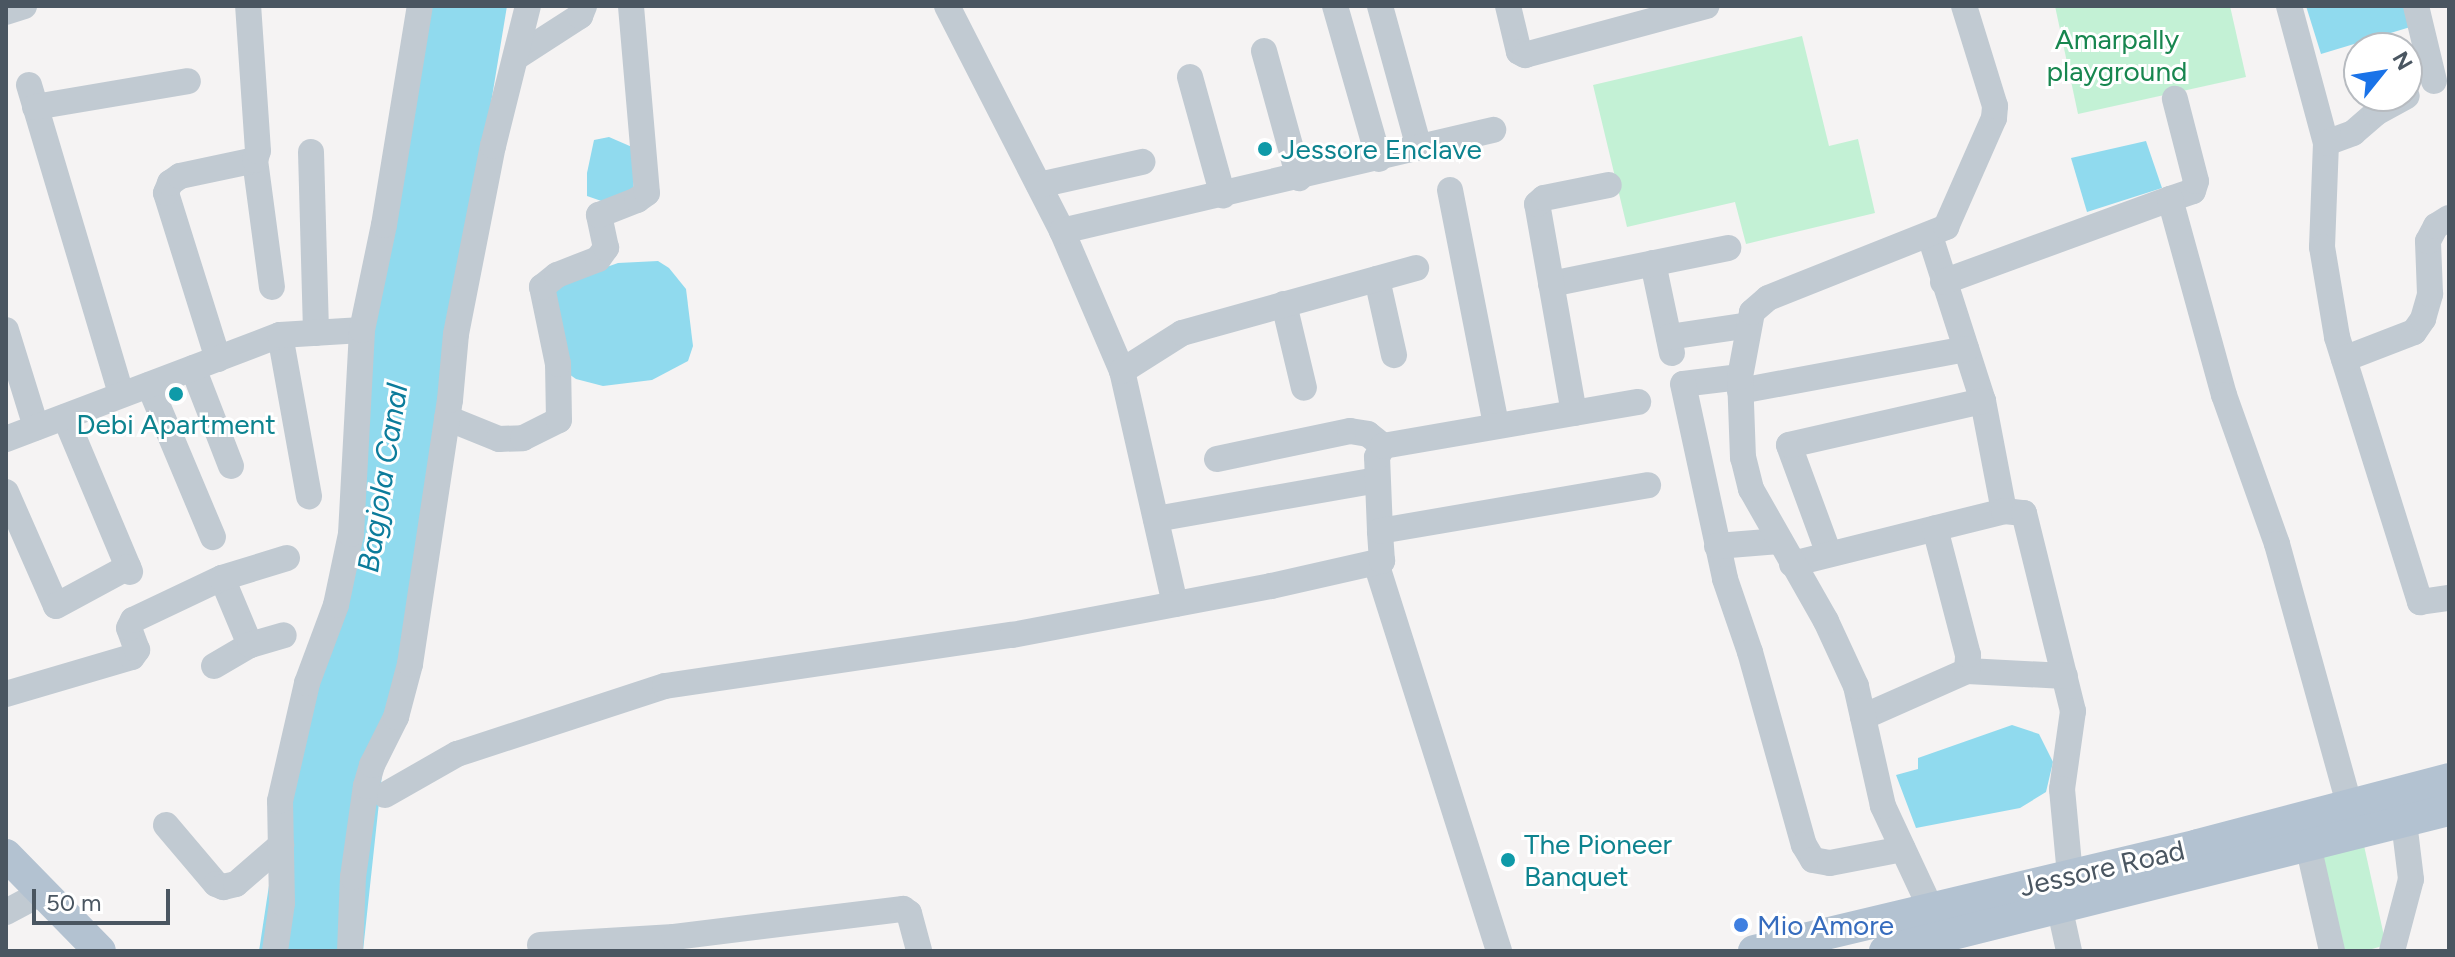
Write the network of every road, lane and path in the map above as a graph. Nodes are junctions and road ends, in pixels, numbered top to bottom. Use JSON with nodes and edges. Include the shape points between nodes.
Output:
{"nodes":[{"id":1,"x":24,"y":6,"type":"edge"},
{"id":2,"x":248,"y":6,"type":"edge"},
{"id":3,"x":420,"y":6,"type":"edge"},
{"id":4,"x":528,"y":6,"type":"edge"},
{"id":5,"x":584,"y":6,"type":"edge"},
{"id":6,"x":631,"y":6,"type":"edge"},
{"id":7,"x":947,"y":6,"type":"edge"},
{"id":8,"x":1335,"y":6,"type":"edge"},
{"id":9,"x":1380,"y":6,"type":"edge"},
{"id":10,"x":1508,"y":6,"type":"edge"},
{"id":11,"x":1706,"y":6,"type":"edge"},
{"id":12,"x":1964,"y":6,"type":"edge"},
{"id":13,"x":2289,"y":6,"type":"edge"},
{"id":14,"x":2416,"y":6,"type":"edge"},
{"id":15,"x":6,"y":12,"type":"edge"},
{"id":16,"x":1264,"y":51,"type":"dead end"},
{"id":17,"x":518,"y":56,"type":"junction"},
{"id":18,"x":1190,"y":77,"type":"dead end"},
{"id":19,"x":2441,"y":79,"type":"edge"},
{"id":20,"x":188,"y":81,"type":"dead end"},
{"id":21,"x":2423,"y":88,"type":"edge"},
{"id":22,"x":2175,"y":99,"type":"dead end"},
{"id":23,"x":2378,"y":112,"type":"edge"},
{"id":24,"x":1493,"y":130,"type":"dead end"},
{"id":25,"x":2326,"y":143,"type":"junction"},
{"id":26,"x":1419,"y":148,"type":"junction"},
{"id":27,"x":311,"y":152,"type":"dead end"},
{"id":28,"x":1379,"y":159,"type":"junction"},
{"id":29,"x":255,"y":160,"type":"junction"},
{"id":30,"x":1142,"y":162,"type":"dead end"},
{"id":31,"x":1299,"y":178,"type":"junction"},
{"id":32,"x":1039,"y":185,"type":"junction"},
{"id":33,"x":1609,"y":185,"type":"dead end"},
{"id":34,"x":1450,"y":190,"type":"dead end"},
{"id":35,"x":1223,"y":196,"type":"junction"},
{"id":36,"x":2170,"y":199,"type":"junction"},
{"id":37,"x":2449,"y":218,"type":"edge"},
{"id":38,"x":1062,"y":231,"type":"junction"},
{"id":39,"x":1930,"y":236,"type":"junction"},
{"id":40,"x":1728,"y":248,"type":"dead end"},
{"id":41,"x":1653,"y":263,"type":"junction"},
{"id":42,"x":1416,"y":268,"type":"dead end"},
{"id":43,"x":1377,"y":279,"type":"junction"},
{"id":44,"x":1943,"y":282,"type":"junction"},
{"id":45,"x":1551,"y":284,"type":"junction"},
{"id":46,"x":272,"y":287,"type":"dead end"},
{"id":47,"x":1284,"y":304,"type":"junction"},
{"id":48,"x":1749,"y":325,"type":"junction"},
{"id":49,"x":6,"y":330,"type":"edge"},
{"id":50,"x":362,"y":330,"type":"junction"},
{"id":51,"x":316,"y":333,"type":"junction"},
{"id":52,"x":280,"y":335,"type":"junction"},
{"id":53,"x":1966,"y":349,"type":"junction"},
{"id":54,"x":1394,"y":355,"type":"dead end"},
{"id":55,"x":218,"y":359,"type":"junction"},
{"id":56,"x":2344,"y":359,"type":"junction"},
{"id":57,"x":193,"y":368,"type":"junction"},
{"id":58,"x":1122,"y":371,"type":"junction"},
{"id":59,"x":1740,"y":384,"type":"junction"},
{"id":60,"x":149,"y":385,"type":"junction"},
{"id":61,"x":1304,"y":388,"type":"dead end"},
{"id":62,"x":121,"y":394,"type":"junction"},
{"id":63,"x":1983,"y":401,"type":"junction"},
{"id":64,"x":1638,"y":402,"type":"dead end"},
{"id":65,"x":1574,"y":413,"type":"junction"},
{"id":66,"x":65,"y":417,"type":"junction"},
{"id":67,"x":447,"y":418,"type":"junction"},
{"id":68,"x":1496,"y":425,"type":"junction"},
{"id":69,"x":36,"y":427,"type":"junction"},
{"id":70,"x":6,"y":439,"type":"edge"},
{"id":71,"x":1383,"y":446,"type":"junction"},
{"id":72,"x":1217,"y":459,"type":"dead end"},
{"id":73,"x":231,"y":466,"type":"dead end"},
{"id":74,"x":1377,"y":480,"type":"junction"},
{"id":75,"x":1648,"y":485,"type":"dead end"},
{"id":76,"x":6,"y":492,"type":"edge"},
{"id":77,"x":309,"y":496,"type":"dead end"},
{"id":78,"x":2004,"y":511,"type":"junction"},
{"id":79,"x":1156,"y":519,"type":"junction"},
{"id":80,"x":1935,"y":528,"type":"junction"},
{"id":81,"x":1380,"y":531,"type":"junction"},
{"id":82,"x":213,"y":537,"type":"dead end"},
{"id":83,"x":1717,"y":546,"type":"junction"},
{"id":84,"x":1786,"y":552,"type":"junction"},
{"id":85,"x":1829,"y":554,"type":"junction"},
{"id":86,"x":287,"y":558,"type":"dead end"},
{"id":87,"x":1376,"y":563,"type":"junction"},
{"id":88,"x":222,"y":578,"type":"junction"},
{"id":89,"x":2449,"y":598,"type":"edge"},
{"id":90,"x":1175,"y":604,"type":"junction"},
{"id":91,"x":284,"y":635,"type":"dead end"},
{"id":92,"x":250,"y":645,"type":"junction"},
{"id":93,"x":214,"y":666,"type":"dead end"},
{"id":94,"x":1967,"y":671,"type":"junction"},
{"id":95,"x":2065,"y":676,"type":"junction"},
{"id":96,"x":6,"y":694,"type":"edge"},
{"id":97,"x":1863,"y":717,"type":"junction"},
{"id":98,"x":2449,"y":779,"type":"edge"},
{"id":99,"x":385,"y":795,"type":"dead end"},
{"id":100,"x":2449,"y":795,"type":"edge"},
{"id":101,"x":2349,"y":804,"type":"junction"},
{"id":102,"x":2449,"y":810,"type":"edge"},
{"id":103,"x":2404,"y":822,"type":"junction"},
{"id":104,"x":166,"y":825,"type":"dead end"},
{"id":105,"x":281,"y":845,"type":"junction"},
{"id":106,"x":2308,"y":845,"type":"junction"},
{"id":107,"x":1903,"y":849,"type":"junction"},
{"id":108,"x":2210,"y":854,"type":"junction"},
{"id":109,"x":6,"y":855,"type":"edge"},
{"id":110,"x":2070,"y":875,"type":"junction"},
{"id":111,"x":13,"y":897,"type":"edge"},
{"id":112,"x":1931,"y":909,"type":"junction"},
{"id":113,"x":2060,"y":910,"type":"junction"},
{"id":114,"x":1811,"y":944,"type":"edge"},
{"id":115,"x":540,"y":945,"type":"dead end"},
{"id":116,"x":75,"y":951,"type":"edge"},
{"id":117,"x":100,"y":951,"type":"edge"},
{"id":118,"x":275,"y":951,"type":"edge"},
{"id":119,"x":350,"y":951,"type":"edge"},
{"id":120,"x":919,"y":951,"type":"edge"},
{"id":121,"x":1499,"y":951,"type":"edge"},
{"id":122,"x":1754,"y":951,"type":"edge"},
{"id":123,"x":1885,"y":951,"type":"edge"},
{"id":124,"x":2069,"y":951,"type":"edge"},
{"id":125,"x":2332,"y":951,"type":"edge"},
{"id":126,"x":2392,"y":951,"type":"edge"}],
"edges":[{"from":1,"to":15,"type":"street"},
{"from":2,"to":29,"type":"street"},
{"from":3,"to":50,"type":"street"},
{"from":4,"to":17,"type":"street"},
{"from":5,"to":17,"type":"street","via":[[580,16]]},
{"from":6,"to":67,"type":"street","via":[[647,193],[599,215],[606,248],[598,259],[557,275],[542,287],[558,364],[559,420],[523,438],[499,439]]},
{"from":7,"to":32,"type":"street"},
{"from":8,"to":28,"type":"street"},
{"from":9,"to":26,"type":"street"},
{"from":10,"to":11,"type":"street","via":[[1519,52],[1525,55]]},
{"from":12,"to":39,"type":"street","via":[[1995,106],[1994,118],[1946,227]]},
{"from":13,"to":25,"type":"street"},
{"from":14,"to":19,"type":"street"},
{"from":16,"to":31,"type":"street"},
{"from":17,"to":67,"type":"street","via":[[469,263]]},
{"from":18,"to":35,"type":"street"},
{"from":19,"to":21,"type":"street"},
{"from":20,"to":62,"type":"street","via":[[32,96]]},
{"from":22,"to":36,"type":"street","via":[[2196,181],[2193,191]]},
{"from":23,"to":25,"type":"street","via":[[2353,133]]},
{"from":24,"to":26,"type":"street"},
{"from":25,"to":56,"type":"street","via":[[2322,247]]},
{"from":26,"to":28,"type":"street"},
{"from":27,"to":51,"type":"street"},
{"from":28,"to":31,"type":"street"},
{"from":29,"to":46,"type":"street"},
{"from":29,"to":55,"type":"street","via":[[180,176],[167,189]]},
{"from":30,"to":32,"type":"street"},
{"from":31,"to":35,"type":"street"},
{"from":32,"to":38,"type":"street"},
{"from":33,"to":45,"type":"street","via":[[1539,200]]},
{"from":34,"to":68,"type":"street"},
{"from":35,"to":38,"type":"street"},
{"from":36,"to":44,"type":"street"},
{"from":36,"to":101,"type":"street","via":[[2224,395],[2277,544]]},
{"from":37,"to":56,"type":"street","via":[[2436,226],[2428,241],[2430,294],[2414,332]]},
{"from":38,"to":58,"type":"street"},
{"from":39,"to":44,"type":"street"},
{"from":39,"to":48,"type":"street","via":[[1768,298],[1752,312]]},
{"from":40,"to":41,"type":"street"},
{"from":41,"to":45,"type":"street"},
{"from":41,"to":48,"type":"street","via":[[1670,345]]},
{"from":42,"to":43,"type":"street"},
{"from":43,"to":47,"type":"street"},
{"from":43,"to":54,"type":"street"},
{"from":44,"to":53,"type":"street"},
{"from":45,"to":65,"type":"street"},
{"from":47,"to":58,"type":"street","via":[[1182,333]]},
{"from":47,"to":61,"type":"street"},
{"from":48,"to":59,"type":"street"},
{"from":49,"to":69,"type":"street"},
{"from":50,"to":51,"type":"street"},
{"from":50,"to":105,"type":"street","via":[[351,534],[336,605],[307,683],[291,747],[280,801]]},
{"from":51,"to":52,"type":"street"},
{"from":52,"to":55,"type":"street"},
{"from":52,"to":77,"type":"street"},
{"from":53,"to":59,"type":"street"},
{"from":53,"to":63,"type":"street"},
{"from":55,"to":57,"type":"street"},
{"from":56,"to":89,"type":"street","via":[[2420,602]]},
{"from":57,"to":60,"type":"street"},
{"from":57,"to":73,"type":"street"},
{"from":58,"to":79,"type":"street"},
{"from":59,"to":83,"type":"street","via":[[1683,384]]},
{"from":59,"to":84,"type":"street","via":[[1744,468]]},
{"from":60,"to":62,"type":"street"},
{"from":60,"to":82,"type":"street"},
{"from":62,"to":66,"type":"street"},
{"from":63,"to":78,"type":"street"},
{"from":63,"to":85,"type":"street","via":[[1789,445]]},
{"from":64,"to":65,"type":"street"},
{"from":65,"to":68,"type":"street"},
{"from":66,"to":69,"type":"street"},
{"from":66,"to":76,"type":"street","via":[[129,570],[56,606]]},
{"from":67,"to":119,"type":"street","via":[[410,664],[396,717],[366,786],[353,877]]},
{"from":68,"to":71,"type":"street"},
{"from":69,"to":70,"type":"street"},
{"from":71,"to":72,"type":"street","via":[[1368,434],[1350,431]]},
{"from":71,"to":74,"type":"street","via":[[1377,453]]},
{"from":74,"to":79,"type":"street"},
{"from":74,"to":81,"type":"street"},
{"from":75,"to":81,"type":"street"},
{"from":78,"to":80,"type":"street"},
{"from":78,"to":95,"type":"street","via":[[2024,513]]},
{"from":79,"to":90,"type":"street"},
{"from":80,"to":85,"type":"street"},
{"from":80,"to":94,"type":"street","via":[[1968,655]]},
{"from":81,"to":87,"type":"street","via":[[1382,561]]},
{"from":83,"to":84,"type":"street"},
{"from":83,"to":107,"type":"street","via":[[1808,854],[1830,863]]},
{"from":84,"to":85,"type":"street"},
{"from":84,"to":97,"type":"street","via":[[1826,621],[1856,686]]},
{"from":86,"to":88,"type":"street"},
{"from":87,"to":90,"type":"street"},
{"from":87,"to":121,"type":"street"},
{"from":88,"to":92,"type":"street"},
{"from":88,"to":96,"type":"street","via":[[133,620],[129,628],[137,650],[132,657]]},
{"from":90,"to":99,"type":"street","via":[[936,648],[665,686],[457,754]]},
{"from":91,"to":92,"type":"street"},
{"from":92,"to":93,"type":"street"},
{"from":94,"to":95,"type":"street"},
{"from":94,"to":97,"type":"street"},
{"from":95,"to":110,"type":"street","via":[[2073,711],[2062,789]]},
{"from":97,"to":107,"type":"street","via":[[1883,806]]},
{"from":98,"to":101,"type":"main road","name":"Jessore Road"},
{"from":100,"to":108,"type":"main road"},
{"from":101,"to":108,"type":"main road","name":"Jessore Road"},
{"from":102,"to":103,"type":"main road","name":"Jessore Road"},
{"from":103,"to":106,"type":"main road","name":"Jessore Road"},
{"from":103,"to":126,"type":"street","via":[[2411,879]]},
{"from":104,"to":105,"type":"street","via":[[223,887],[236,884]]},
{"from":105,"to":118,"type":"street","via":[[282,903]]},
{"from":106,"to":108,"type":"main road","name":"Jessore Road"},
{"from":106,"to":125,"type":"street"},
{"from":107,"to":112,"type":"street"},
{"from":108,"to":110,"type":"main road","name":"Jessore Road"},
{"from":108,"to":113,"type":"main road","name":"Jessore Road"},
{"from":109,"to":117,"type":"main road"},
{"from":110,"to":112,"type":"main road","name":"Jessore Road"},
{"from":111,"to":116,"type":"main road"},
{"from":112,"to":114,"type":"main road","name":"Jessore Road"},
{"from":113,"to":123,"type":"main road","name":"Jessore Road"},
{"from":113,"to":124,"type":"street"},
{"from":114,"to":122,"type":"main road","name":"Jessore Road"},
{"from":115,"to":120,"type":"street","via":[[674,937],[903,909],[909,913]]}]}
